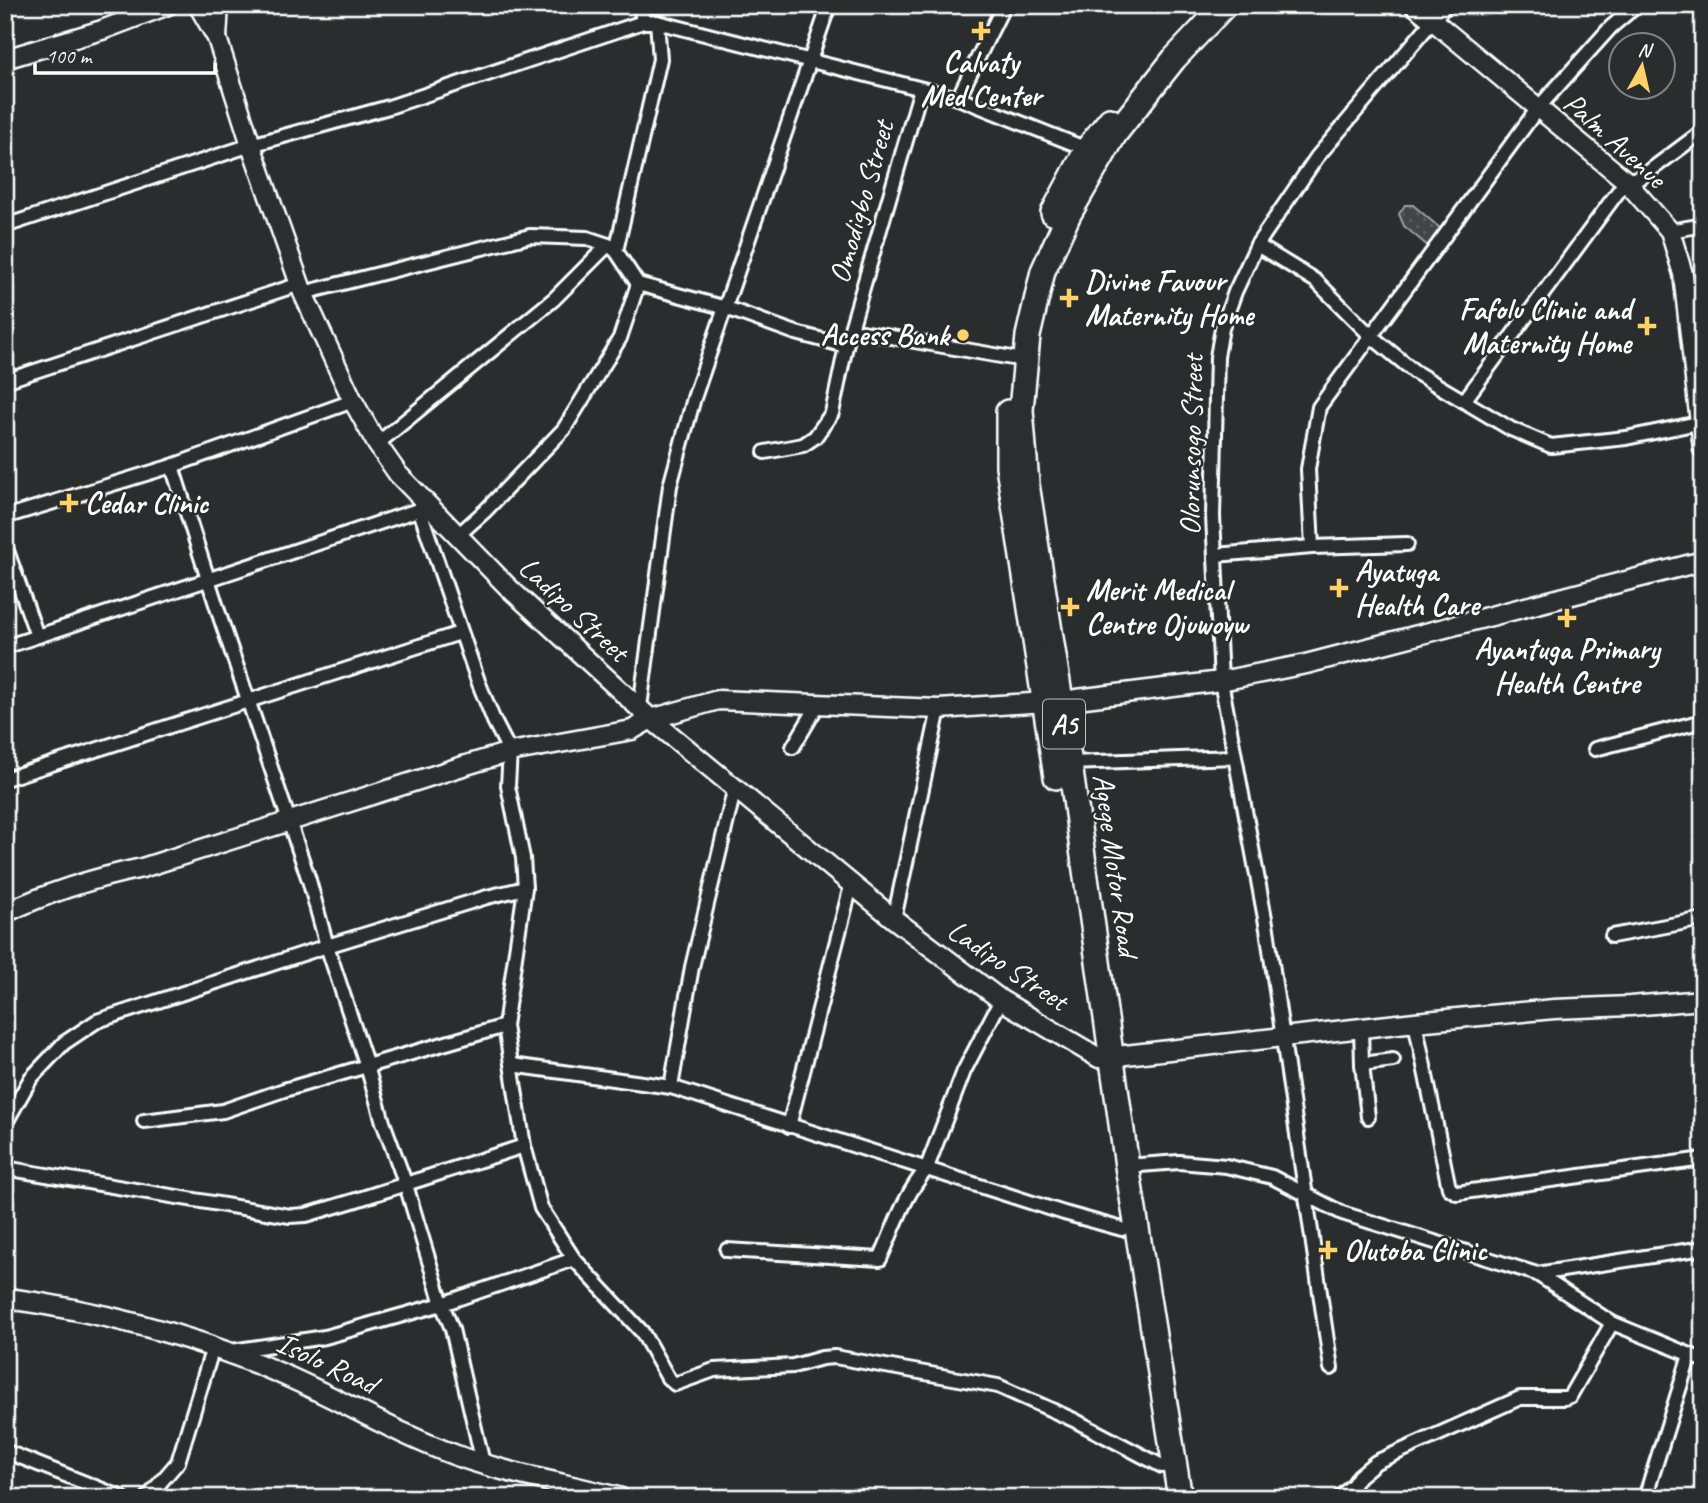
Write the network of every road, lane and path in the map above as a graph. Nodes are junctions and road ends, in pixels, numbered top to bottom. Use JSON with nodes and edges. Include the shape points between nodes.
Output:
{"nodes":[{"id":1,"x":181,"y":5,"type":"edge"},
{"id":2,"x":200,"y":5,"type":"edge"},
{"id":3,"x":210,"y":5,"type":"edge"},
{"id":4,"x":219,"y":5,"type":"edge"},
{"id":5,"x":640,"y":5,"type":"edge"},
{"id":6,"x":829,"y":5,"type":"edge"},
{"id":7,"x":1003,"y":5,"type":"edge"},
{"id":8,"x":1206,"y":5,"type":"edge"},
{"id":9,"x":1225,"y":5,"type":"edge"},
{"id":10,"x":1414,"y":5,"type":"edge"},
{"id":11,"x":1446,"y":5,"type":"edge"},
{"id":12,"x":1637,"y":5,"type":"edge"},
{"id":13,"x":165,"y":7,"type":"edge"},
{"id":14,"x":1433,"y":20,"type":"junction"},
{"id":15,"x":643,"y":22,"type":"junction"},
{"id":16,"x":657,"y":22,"type":"junction"},
{"id":17,"x":217,"y":38,"type":"junction"},
{"id":18,"x":5,"y":60,"type":"edge"},
{"id":19,"x":810,"y":60,"type":"junction"},
{"id":20,"x":921,"y":89,"type":"junction"},
{"id":21,"x":958,"y":98,"type":"junction"},
{"id":22,"x":1538,"y":108,"type":"junction"},
{"id":23,"x":1703,"y":131,"type":"edge"},
{"id":24,"x":251,"y":145,"type":"junction"},
{"id":25,"x":1087,"y":149,"type":"junction"},
{"id":26,"x":1627,"y":182,"type":"junction"},
{"id":27,"x":1703,"y":225,"type":"edge"},
{"id":28,"x":5,"y":226,"type":"edge"},
{"id":29,"x":1670,"y":231,"type":"junction"},
{"id":30,"x":1257,"y":244,"type":"junction"},
{"id":31,"x":612,"y":248,"type":"junction"},
{"id":32,"x":638,"y":284,"type":"junction"},
{"id":33,"x":302,"y":289,"type":"junction"},
{"id":34,"x":1695,"y":301,"type":"edge"},
{"id":35,"x":726,"y":308,"type":"junction"},
{"id":36,"x":851,"y":330,"type":"junction"},
{"id":37,"x":1371,"y":336,"type":"junction"},
{"id":38,"x":846,"y":346,"type":"junction"},
{"id":39,"x":1012,"y":358,"type":"junction"},
{"id":40,"x":5,"y":381,"type":"edge"},
{"id":41,"x":354,"y":401,"type":"junction"},
{"id":42,"x":1464,"y":401,"type":"junction"},
{"id":43,"x":1700,"y":423,"type":"edge"},
{"id":44,"x":377,"y":444,"type":"junction"},
{"id":45,"x":1703,"y":449,"type":"edge"},
{"id":46,"x":765,"y":452,"type":"dead end"},
{"id":47,"x":172,"y":466,"type":"junction"},
{"id":48,"x":424,"y":509,"type":"junction"},
{"id":49,"x":5,"y":517,"type":"edge"},
{"id":50,"x":457,"y":536,"type":"junction"},
{"id":51,"x":1407,"y":544,"type":"dead end"},
{"id":52,"x":5,"y":545,"type":"edge"},
{"id":53,"x":1312,"y":547,"type":"junction"},
{"id":54,"x":1215,"y":555,"type":"junction"},
{"id":55,"x":1703,"y":561,"type":"edge"},
{"id":56,"x":208,"y":580,"type":"junction"},
{"id":57,"x":460,"y":633,"type":"junction"},
{"id":58,"x":37,"y":636,"type":"junction"},
{"id":59,"x":5,"y":648,"type":"edge"},
{"id":60,"x":1221,"y":681,"type":"junction"},
{"id":61,"x":1053,"y":701,"type":"junction"},
{"id":62,"x":249,"y":702,"type":"junction"},
{"id":63,"x":818,"y":703,"type":"junction"},
{"id":64,"x":939,"y":709,"type":"junction"},
{"id":65,"x":646,"y":713,"type":"junction"},
{"id":66,"x":1703,"y":721,"type":"edge"},
{"id":67,"x":793,"y":747,"type":"dead end"},
{"id":68,"x":1595,"y":749,"type":"dead end"},
{"id":69,"x":510,"y":752,"type":"junction"},
{"id":70,"x":1235,"y":757,"type":"junction"},
{"id":71,"x":1070,"y":763,"type":"junction"},
{"id":72,"x":5,"y":779,"type":"edge"},
{"id":73,"x":735,"y":787,"type":"junction"},
{"id":74,"x":289,"y":822,"type":"junction"},
{"id":75,"x":852,"y":882,"type":"junction"},
{"id":76,"x":525,"y":888,"type":"junction"},
{"id":77,"x":5,"y":913,"type":"edge"},
{"id":78,"x":894,"y":919,"type":"junction"},
{"id":79,"x":1703,"y":919,"type":"edge"},
{"id":80,"x":1612,"y":936,"type":"dead end"},
{"id":81,"x":327,"y":946,"type":"junction"},
{"id":82,"x":1001,"y":1000,"type":"junction"},
{"id":83,"x":1703,"y":1000,"type":"edge"},
{"id":84,"x":1415,"y":1021,"type":"junction"},
{"id":85,"x":505,"y":1026,"type":"junction"},
{"id":86,"x":1362,"y":1028,"type":"junction"},
{"id":87,"x":1282,"y":1037,"type":"junction"},
{"id":88,"x":1105,"y":1057,"type":"junction"},
{"id":89,"x":1392,"y":1060,"type":"dead end"},
{"id":90,"x":1362,"y":1064,"type":"junction"},
{"id":91,"x":512,"y":1065,"type":"junction"},
{"id":92,"x":367,"y":1066,"type":"junction"},
{"id":93,"x":671,"y":1087,"type":"junction"},
{"id":94,"x":1368,"y":1117,"type":"dead end"},
{"id":95,"x":144,"y":1121,"type":"dead end"},
{"id":96,"x":5,"y":1124,"type":"edge"},
{"id":97,"x":789,"y":1126,"type":"junction"},
{"id":98,"x":524,"y":1146,"type":"junction"},
{"id":99,"x":1703,"y":1158,"type":"edge"},
{"id":100,"x":1127,"y":1167,"type":"junction"},
{"id":101,"x":5,"y":1168,"type":"edge"},
{"id":102,"x":926,"y":1170,"type":"junction"},
{"id":103,"x":406,"y":1185,"type":"junction"},
{"id":104,"x":1307,"y":1194,"type":"junction"},
{"id":105,"x":1122,"y":1229,"type":"junction"},
{"id":106,"x":1703,"y":1248,"type":"edge"},
{"id":107,"x":727,"y":1250,"type":"dead end"},
{"id":108,"x":574,"y":1259,"type":"junction"},
{"id":109,"x":1537,"y":1274,"type":"junction"},
{"id":110,"x":442,"y":1304,"type":"junction"},
{"id":111,"x":6,"y":1308,"type":"edge"},
{"id":112,"x":1612,"y":1323,"type":"junction"},
{"id":113,"x":219,"y":1354,"type":"junction"},
{"id":114,"x":1697,"y":1357,"type":"edge"},
{"id":115,"x":1331,"y":1368,"type":"dead end"},
{"id":116,"x":5,"y":1451,"type":"edge"},
{"id":117,"x":483,"y":1464,"type":"junction"},
{"id":118,"x":1162,"y":1466,"type":"junction"},
{"id":119,"x":562,"y":1496,"type":"edge"},
{"id":120,"x":123,"y":1498,"type":"edge"},
{"id":121,"x":147,"y":1498,"type":"edge"},
{"id":122,"x":584,"y":1498,"type":"edge"},
{"id":123,"x":620,"y":1498,"type":"edge"},
{"id":124,"x":1167,"y":1498,"type":"edge"},
{"id":125,"x":1180,"y":1498,"type":"edge"},
{"id":126,"x":1339,"y":1498,"type":"edge"},
{"id":127,"x":1645,"y":1498,"type":"edge"}],
"edges":[{"from":1,"to":13,"type":"street"},
{"from":2,"to":3,"type":"street"},
{"from":2,"to":17,"type":"street","name":"Ladipo Street"},
{"from":4,"to":17,"type":"street","name":"Ladipo Street"},
{"from":5,"to":15,"type":"street"},
{"from":6,"to":19,"type":"street"},
{"from":7,"to":21,"type":"street"},
{"from":8,"to":25,"type":"highway","name":"Agege Motor Road","number":"A5"},
{"from":9,"to":61,"type":"highway","name":"Agege Motor Road","number":"A5","via":[[1174,59],[1115,134],[1042,271],[1028,336],[1021,410]]},
{"from":10,"to":14,"type":"street","name":"Palm Avenue"},
{"from":11,"to":14,"type":"street","name":"Olorunsogo Street"},
{"from":12,"to":22,"type":"street"},
{"from":13,"to":18,"type":"street"},
{"from":14,"to":22,"type":"street","name":"Palm Avenue"},
{"from":14,"to":30,"type":"street","name":"Olorunsogo Street","via":[[1317,157]]},
{"from":15,"to":16,"type":"street"},
{"from":15,"to":24,"type":"street","via":[[389,107]]},
{"from":16,"to":19,"type":"street"},
{"from":16,"to":31,"type":"street","via":[[660,59]]},
{"from":17,"to":24,"type":"street","name":"Ladipo Street"},
{"from":19,"to":20,"type":"street"},
{"from":19,"to":35,"type":"street"},
{"from":20,"to":21,"type":"street"},
{"from":20,"to":36,"type":"street","name":"Omodigbo Street"},
{"from":21,"to":25,"type":"street"},
{"from":22,"to":26,"type":"street","name":"Palm Avenue"},
{"from":22,"to":37,"type":"street"},
{"from":23,"to":26,"type":"street","via":[[1640,178]]},
{"from":24,"to":28,"type":"street"},
{"from":24,"to":33,"type":"street","name":"Ladipo Street"},
{"from":25,"to":39,"type":"highway","name":"Agege Motor Road","number":"A5","via":[[1038,242],[1017,313]]},
{"from":26,"to":29,"type":"street","name":"Palm Avenue"},
{"from":26,"to":42,"type":"street"},
{"from":27,"to":29,"type":"street"},
{"from":29,"to":34,"type":"street","name":"Palm Avenue"},
{"from":30,"to":37,"type":"street","via":[[1316,281]]},
{"from":30,"to":54,"type":"street","name":"Olorunsogo Street","via":[[1222,328],[1217,357]]},
{"from":31,"to":32,"type":"street"},
{"from":31,"to":33,"type":"street","via":[[587,238],[530,236]]},
{"from":31,"to":44,"type":"street"},
{"from":32,"to":35,"type":"street"},
{"from":32,"to":50,"type":"street","via":[[620,338],[564,429]]},
{"from":33,"to":40,"type":"street"},
{"from":33,"to":41,"type":"street","name":"Ladipo Street"},
{"from":34,"to":43,"type":"street","name":"Palm Avenue"},
{"from":35,"to":38,"type":"street"},
{"from":35,"to":65,"type":"street","via":[[694,398],[670,486]]},
{"from":36,"to":38,"type":"street","name":"Omodigbo Street"},
{"from":36,"to":39,"type":"street"},
{"from":37,"to":42,"type":"street","via":[[1415,372]]},
{"from":37,"to":53,"type":"street","via":[[1319,407],[1308,469]]},
{"from":38,"to":46,"type":"street","name":"Omodigbo Street","via":[[832,413],[815,437],[803,445]]},
{"from":39,"to":61,"type":"highway","name":"Agege Motor Road","number":"A5","via":[[1008,466]]},
{"from":41,"to":44,"type":"street","name":"Ladipo Street"},
{"from":41,"to":47,"type":"street"},
{"from":42,"to":43,"type":"street","via":[[1551,446],[1626,438]]},
{"from":43,"to":45,"type":"street","name":"Palm Avenue"},
{"from":44,"to":48,"type":"street","name":"Ladipo Street"},
{"from":47,"to":49,"type":"street"},
{"from":47,"to":56,"type":"street"},
{"from":48,"to":50,"type":"street","name":"Ladipo Street"},
{"from":48,"to":56,"type":"street"},
{"from":48,"to":57,"type":"street"},
{"from":50,"to":65,"type":"street","name":"Ladipo Street"},
{"from":51,"to":53,"type":"street"},
{"from":52,"to":58,"type":"street"},
{"from":53,"to":54,"type":"street"},
{"from":54,"to":60,"type":"street","name":"Olorunsogo Street"},
{"from":55,"to":60,"type":"street","via":[[1306,664]]},
{"from":56,"to":58,"type":"street"},
{"from":56,"to":62,"type":"street"},
{"from":57,"to":62,"type":"street"},
{"from":57,"to":69,"type":"street"},
{"from":58,"to":59,"type":"street"},
{"from":60,"to":61,"type":"street"},
{"from":60,"to":70,"type":"street","name":"Olorunsogo Street"},
{"from":61,"to":64,"type":"street"},
{"from":61,"to":71,"type":"highway","name":"Agege Motor Road","number":"A5"},
{"from":61,"to":88,"type":"highway","name":"Agege Motor Road","number":"A5"},
{"from":62,"to":72,"type":"street"},
{"from":62,"to":74,"type":"street"},
{"from":63,"to":64,"type":"street"},
{"from":63,"to":65,"type":"street","via":[[718,700]]},
{"from":63,"to":67,"type":"street"},
{"from":64,"to":78,"type":"street"},
{"from":65,"to":69,"type":"street","via":[[632,730]]},
{"from":65,"to":73,"type":"street","name":"Ladipo Street"},
{"from":66,"to":68,"type":"street"},
{"from":69,"to":74,"type":"street"},
{"from":69,"to":76,"type":"street","via":[[508,786]]},
{"from":70,"to":71,"type":"street"},
{"from":70,"to":87,"type":"street","name":"Olorunsogo Street"},
{"from":71,"to":88,"type":"highway","name":"Agege Motor Road","number":"A5"},
{"from":73,"to":75,"type":"street","name":"Ladipo Street"},
{"from":73,"to":93,"type":"street","via":[[692,967]]},
{"from":74,"to":77,"type":"street","via":[[95,878]]},
{"from":74,"to":81,"type":"street"},
{"from":75,"to":78,"type":"street","name":"Ladipo Street"},
{"from":75,"to":97,"type":"street"},
{"from":76,"to":81,"type":"street"},
{"from":76,"to":85,"type":"street"},
{"from":78,"to":82,"type":"street","name":"Ladipo Street"},
{"from":79,"to":80,"type":"street"},
{"from":81,"to":92,"type":"street"},
{"from":81,"to":96,"type":"street","via":[[97,1021],[64,1043],[32,1078]]},
{"from":82,"to":88,"type":"street","name":"Ladipo Street"},
{"from":82,"to":102,"type":"street","via":[[964,1071]]},
{"from":83,"to":84,"type":"street"},
{"from":84,"to":86,"type":"street"},
{"from":84,"to":99,"type":"street","via":[[1452,1192]]},
{"from":85,"to":91,"type":"street"},
{"from":85,"to":92,"type":"street"},
{"from":86,"to":87,"type":"street"},
{"from":86,"to":90,"type":"street"},
{"from":87,"to":88,"type":"street"},
{"from":87,"to":104,"type":"street","name":"Olorunsogo Street"},
{"from":88,"to":100,"type":"highway","name":"Agege Motor Road","number":"A5"},
{"from":88,"to":105,"type":"highway","name":"Agege Motor Road","number":"A5"},
{"from":89,"to":90,"type":"street"},
{"from":90,"to":94,"type":"street"},
{"from":91,"to":93,"type":"street"},
{"from":91,"to":98,"type":"street"},
{"from":92,"to":95,"type":"street","via":[[223,1111]]},
{"from":92,"to":103,"type":"street"},
{"from":93,"to":97,"type":"street"},
{"from":97,"to":102,"type":"street"},
{"from":98,"to":103,"type":"street"},
{"from":98,"to":108,"type":"street","via":[[541,1208]]},
{"from":100,"to":104,"type":"street","via":[[1226,1166],[1272,1177]]},
{"from":100,"to":125,"type":"highway","name":"Agege Motor Road","number":"A5"},
{"from":101,"to":103,"type":"street","via":[[290,1216]]},
{"from":102,"to":105,"type":"street"},
{"from":102,"to":107,"type":"street","via":[[880,1259]]},
{"from":103,"to":110,"type":"street"},
{"from":104,"to":109,"type":"street","via":[[1342,1213]]},
{"from":104,"to":115,"type":"street","name":"Olorunsogo Street"},
{"from":105,"to":118,"type":"highway","name":"Agege Motor Road","number":"A5"},
{"from":106,"to":109,"type":"street"},
{"from":108,"to":110,"type":"street"},
{"from":108,"to":118,"type":"street","via":[[642,1332],[675,1384],[713,1370],[793,1366],[835,1357],[998,1386]]},
{"from":109,"to":112,"type":"street"},
{"from":110,"to":113,"type":"street","via":[[325,1337]]},
{"from":110,"to":117,"type":"street"},
{"from":111,"to":113,"type":"main road","name":"Isolo Road","via":[[113,1317]]},
{"from":112,"to":114,"type":"street"},
{"from":112,"to":126,"type":"street","via":[[1570,1396],[1520,1398],[1497,1407],[1376,1462]]},
{"from":113,"to":117,"type":"main road","name":"Isolo Road","via":[[324,1393],[429,1445]]},
{"from":113,"to":119,"type":"main road","name":"Isolo Road","via":[[438,1458]]},
{"from":113,"to":121,"type":"street","via":[[178,1462]]},
{"from":114,"to":127,"type":"street"},
{"from":116,"to":120,"type":"street"},
{"from":117,"to":123,"type":"main road","name":"Isolo Road"},
{"from":118,"to":124,"type":"highway","name":"Agege Motor Road","number":"A5"},
{"from":119,"to":122,"type":"main road","name":"Isolo Road"}]}
